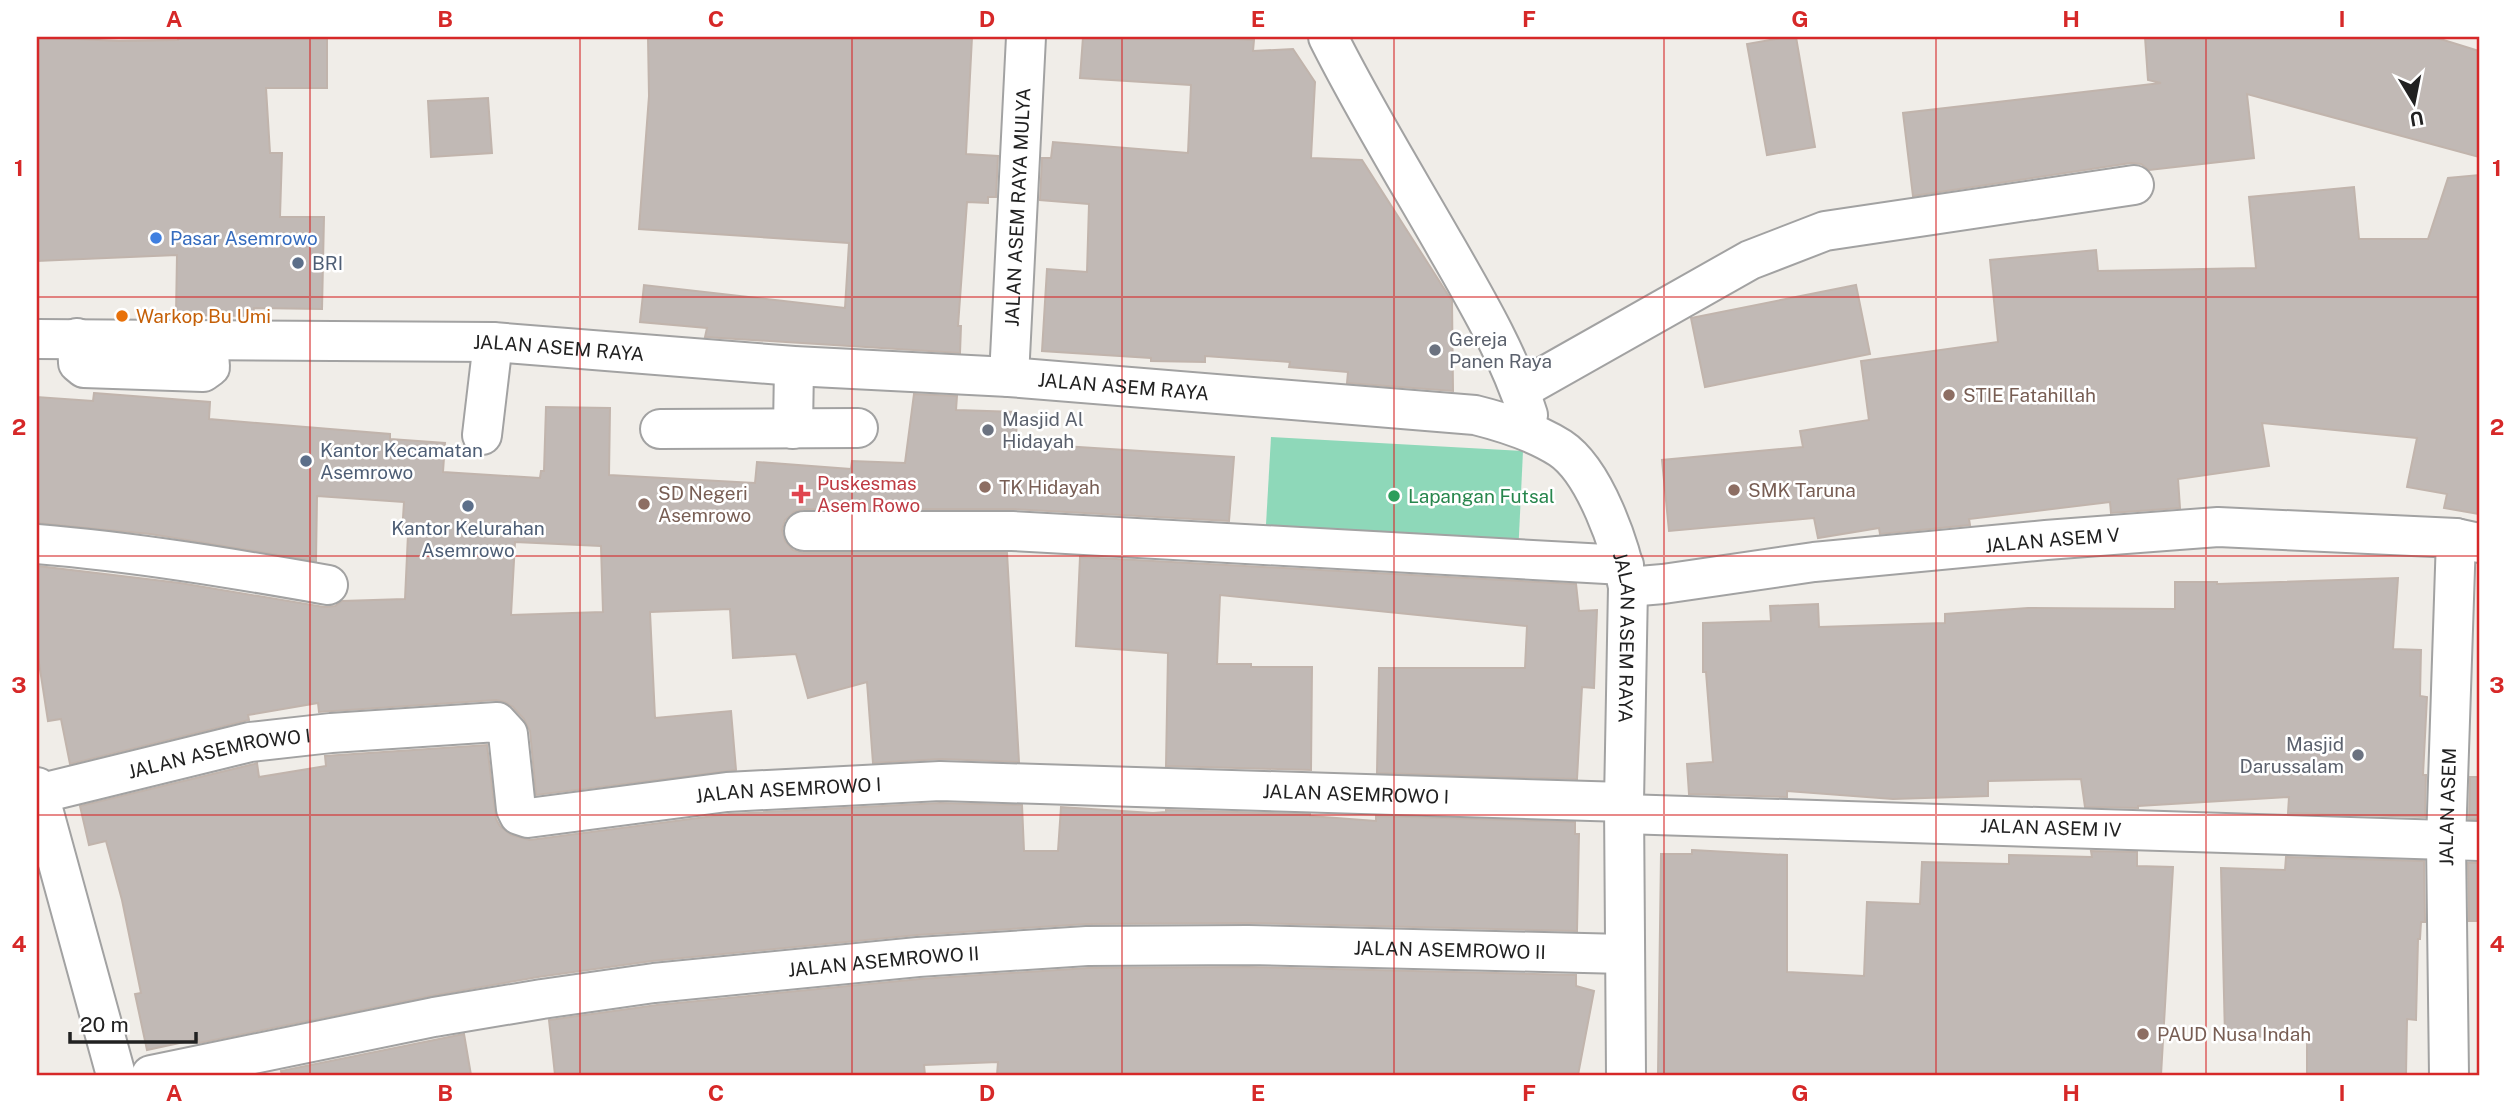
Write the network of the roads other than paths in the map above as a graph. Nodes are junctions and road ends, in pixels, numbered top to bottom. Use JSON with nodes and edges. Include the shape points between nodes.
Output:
{"nodes":[{"id":1,"x":1026,"y":37,"type":"edge"},
{"id":2,"x":1328,"y":37,"type":"edge"},
{"id":3,"x":2134,"y":185,"type":"dead end"},
{"id":4,"x":37,"y":339,"type":"edge"},
{"id":5,"x":493,"y":342,"type":"junction"},
{"id":6,"x":794,"y":366,"type":"junction"},
{"id":7,"x":1009,"y":377,"type":"junction"},
{"id":8,"x":1520,"y":390,"type":"junction"},
{"id":9,"x":858,"y":428,"type":"dead end"},
{"id":10,"x":660,"y":429,"type":"dead end"},
{"id":11,"x":793,"y":429,"type":"junction"},
{"id":12,"x":482,"y":435,"type":"dead end"},
{"id":13,"x":1535,"y":437,"type":"junction"},
{"id":14,"x":804,"y":531,"type":"dead end"},
{"id":15,"x":2468,"y":541,"type":"edge"},
{"id":16,"x":37,"y":544,"type":"edge"},
{"id":17,"x":1626,"y":576,"type":"junction"},
{"id":18,"x":328,"y":585,"type":"dead end"},
{"id":19,"x":37,"y":791,"type":"edge"},
{"id":20,"x":1624,"y":808,"type":"junction"},
{"id":21,"x":2463,"y":842,"type":"edge"},
{"id":22,"x":1624,"y":954,"type":"junction"},
{"id":23,"x":116,"y":1075,"type":"edge"},
{"id":24,"x":151,"y":1075,"type":"edge"},
{"id":25,"x":1626,"y":1075,"type":"edge"},
{"id":26,"x":2449,"y":1075,"type":"edge"}],
"edges":[{"from":1,"to":7,"type":"street","name":"JALAN ASEM RAYA MULYA"},
{"from":2,"to":8,"type":"street","via":[[1485,314]]},
{"from":3,"to":8,"type":"street","via":[[1825,231],[1749,260]]},
{"from":4,"to":5,"type":"street","name":"JALAN ASEM RAYA"},
{"from":5,"to":6,"type":"street","name":"JALAN ASEM RAYA"},
{"from":5,"to":12,"type":"street"},
{"from":6,"to":7,"type":"street","name":"JALAN ASEM RAYA"},
{"from":6,"to":11,"type":"street"},
{"from":7,"to":13,"type":"street","name":"JALAN ASEM RAYA","via":[[1475,415]]},
{"from":8,"to":13,"type":"street"},
{"from":9,"to":11,"type":"street"},
{"from":10,"to":11,"type":"street"},
{"from":13,"to":17,"type":"street","name":"JALAN ASEM RAYA","via":[[1561,448],[1581,466],[1605,512]]},
{"from":14,"to":17,"type":"street","name":"JALAN ASEM V","via":[[1012,531]]},
{"from":15,"to":17,"type":"street","name":"JALAN ASEM V","via":[[2218,527],[1814,562],[1663,584]]},
{"from":15,"to":21,"type":"street","name":"JALAN ASEM"},
{"from":16,"to":18,"type":"street","via":[[188,561]]},
{"from":17,"to":20,"type":"street","name":"JALAN ASEM RAYA"},
{"from":19,"to":20,"type":"street","name":"JALAN ASEMROWO I","via":[[250,742],[497,722],[508,734],[516,809],[528,818],[727,792],[940,782]]},
{"from":19,"to":23,"type":"street"},
{"from":20,"to":21,"type":"street","name":"JALAN ASEM IV"},
{"from":20,"to":22,"type":"street","name":"JALAN ASEM RAYA"},
{"from":21,"to":26,"type":"street","name":"JALAN ASEM"},
{"from":22,"to":24,"type":"street","name":"JALAN ASEMROWO II","via":[[1087,946],[918,957],[653,983],[542,999]]},
{"from":22,"to":25,"type":"street","name":"JALAN ASEM RAYA"}]}
